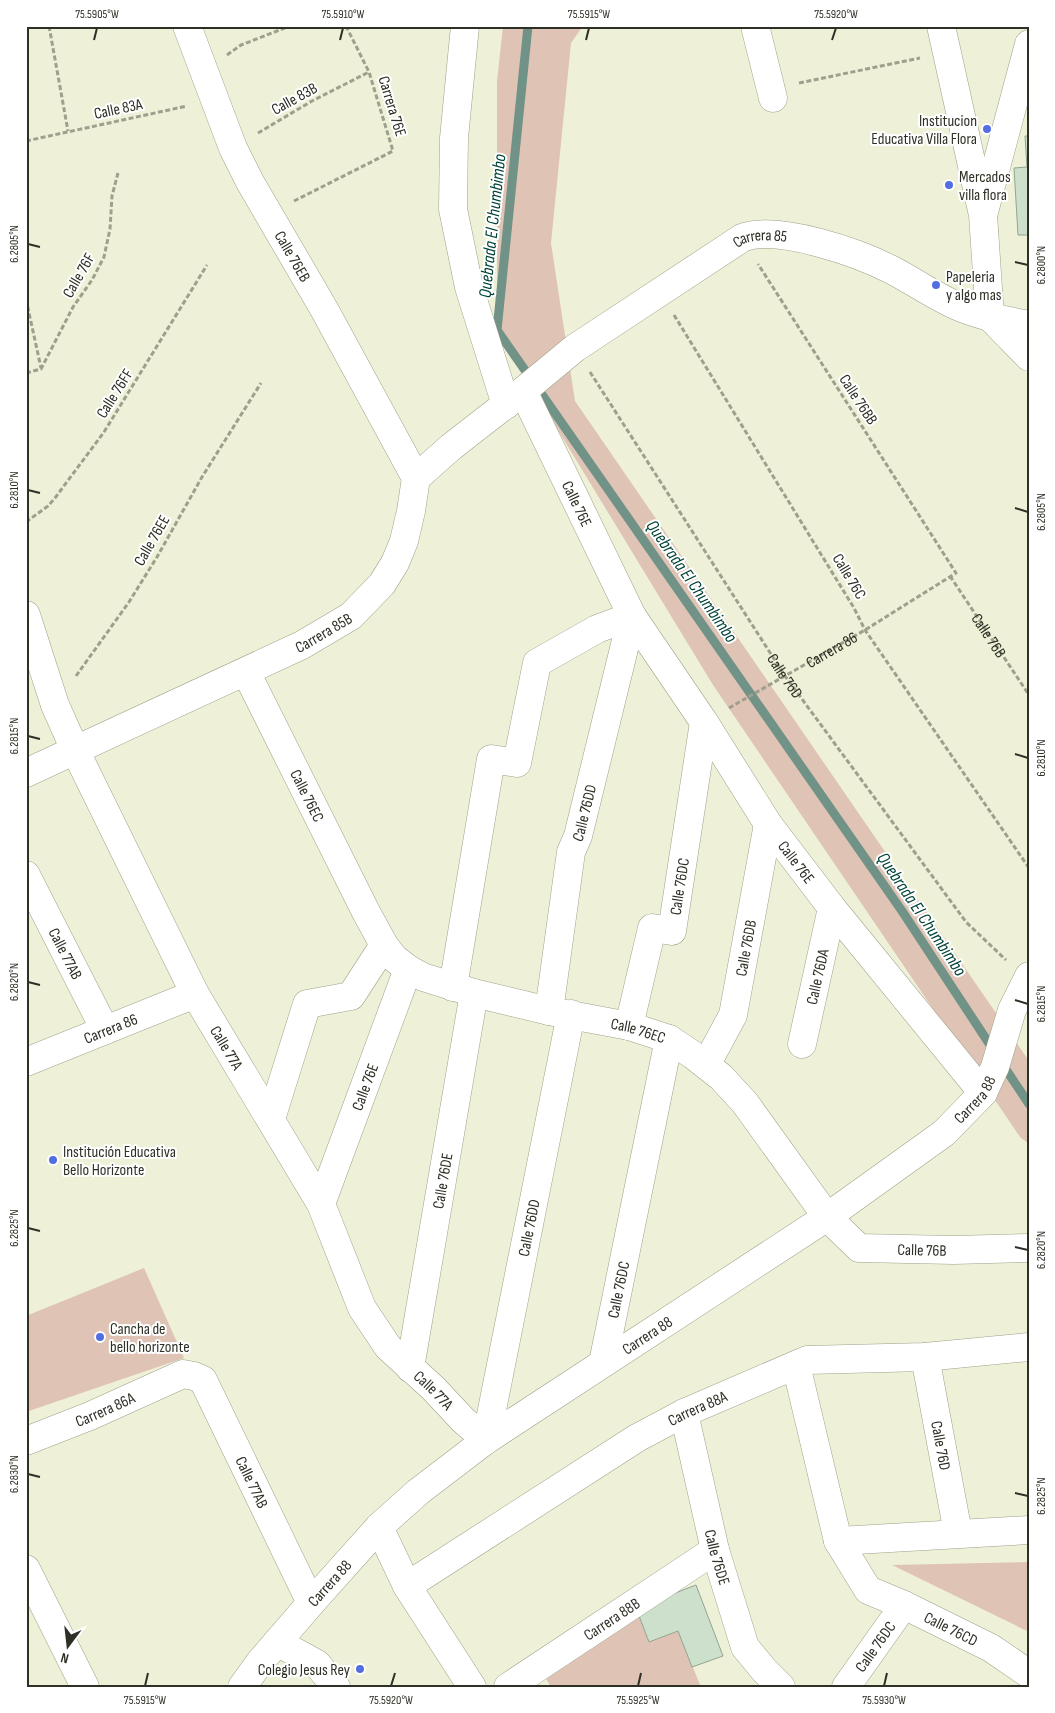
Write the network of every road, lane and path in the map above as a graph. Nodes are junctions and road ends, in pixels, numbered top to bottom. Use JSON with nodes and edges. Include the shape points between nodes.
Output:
{"nodes":[{"id":1,"x":49,"y":26,"type":"edge"},
{"id":2,"x":187,"y":26,"type":"edge"},
{"id":3,"x":290,"y":26,"type":"edge"},
{"id":4,"x":346,"y":26,"type":"edge"},
{"id":5,"x":465,"y":26,"type":"edge"},
{"id":6,"x":755,"y":26,"type":"edge"},
{"id":7,"x":944,"y":39,"type":"edge"},
{"id":8,"x":1029,"y":44,"type":"edge"},
{"id":9,"x":369,"y":72,"type":"junction"},
{"id":10,"x":212,"y":89,"type":"junction"},
{"id":11,"x":772,"y":94,"type":"joint"},
{"id":12,"x":68,"y":131,"type":"junction"},
{"id":13,"x":26,"y":141,"type":"edge"},
{"id":14,"x":233,"y":148,"type":"junction"},
{"id":15,"x":118,"y":173,"type":"dead end"},
{"id":16,"x":270,"y":214,"type":"junction"},
{"id":17,"x":983,"y":215,"type":"junction"},
{"id":18,"x":742,"y":238,"type":"junction"},
{"id":19,"x":207,"y":265,"type":"dead end"},
{"id":20,"x":659,"y":292,"type":"junction"},
{"id":21,"x":26,"y":299,"type":"edge"},
{"id":22,"x":990,"y":317,"type":"junction"},
{"id":23,"x":1029,"y":325,"type":"edge"},
{"id":24,"x":575,"y":348,"type":"junction"},
{"id":25,"x":1029,"y":357,"type":"edge"},
{"id":26,"x":41,"y":369,"type":"junction"},
{"id":27,"x":26,"y":374,"type":"edge"},
{"id":28,"x":261,"y":383,"type":"dead end"},
{"id":29,"x":515,"y":398,"type":"junction"},
{"id":30,"x":416,"y":478,"type":"junction"},
{"id":31,"x":26,"y":522,"type":"edge"},
{"id":32,"x":956,"y":573,"type":"joint"},
{"id":33,"x":950,"y":576,"type":"junction"},
{"id":34,"x":26,"y":615,"type":"edge"},
{"id":35,"x":632,"y":616,"type":"junction"},
{"id":36,"x":866,"y":630,"type":"junction"},
{"id":37,"x":246,"y":672,"type":"junction"},
{"id":38,"x":785,"y":676,"type":"junction"},
{"id":39,"x":1029,"y":695,"type":"edge"},
{"id":40,"x":55,"y":705,"type":"junction"},
{"id":41,"x":704,"y":722,"type":"junction"},
{"id":42,"x":75,"y":750,"type":"junction"},
{"id":43,"x":26,"y":773,"type":"edge"},
{"id":44,"x":768,"y":824,"type":"junction"},
{"id":45,"x":1029,"y":868,"type":"edge"},
{"id":46,"x":26,"y":874,"type":"edge"},
{"id":47,"x":832,"y":908,"type":"junction"},
{"id":48,"x":384,"y":944,"type":"junction"},
{"id":49,"x":408,"y":969,"type":"junction"},
{"id":50,"x":1028,"y":977,"type":"edge"},
{"id":51,"x":463,"y":990,"type":"junction"},
{"id":52,"x":195,"y":994,"type":"junction"},
{"id":53,"x":560,"y":1013,"type":"junction"},
{"id":54,"x":629,"y":1026,"type":"junction"},
{"id":55,"x":105,"y":1030,"type":"junction"},
{"id":56,"x":669,"y":1039,"type":"junction"},
{"id":57,"x":802,"y":1044,"type":"dead end"},
{"id":58,"x":26,"y":1062,"type":"edge"},
{"id":59,"x":706,"y":1065,"type":"junction"},
{"id":60,"x":983,"y":1093,"type":"junction"},
{"id":61,"x":271,"y":1119,"type":"junction"},
{"id":62,"x":322,"y":1204,"type":"junction"},
{"id":63,"x":827,"y":1217,"type":"junction"},
{"id":64,"x":1029,"y":1248,"type":"edge"},
{"id":65,"x":1029,"y":1347,"type":"edge"},
{"id":66,"x":925,"y":1357,"type":"junction"},
{"id":67,"x":603,"y":1363,"type":"junction"},
{"id":68,"x":796,"y":1365,"type":"junction"},
{"id":69,"x":410,"y":1368,"type":"junction"},
{"id":70,"x":183,"y":1374,"type":"joint"},
{"id":71,"x":684,"y":1413,"type":"junction"},
{"id":72,"x":486,"y":1440,"type":"junction"},
{"id":73,"x":26,"y":1441,"type":"edge"},
{"id":74,"x":379,"y":1527,"type":"junction"},
{"id":75,"x":1029,"y":1530,"type":"edge"},
{"id":76,"x":958,"y":1533,"type":"junction"},
{"id":77,"x":838,"y":1540,"type":"junction"},
{"id":78,"x":715,"y":1550,"type":"junction"},
{"id":79,"x":26,"y":1569,"type":"edge"},
{"id":80,"x":407,"y":1586,"type":"junction"},
{"id":81,"x":310,"y":1603,"type":"junction"},
{"id":82,"x":904,"y":1605,"type":"junction"},
{"id":83,"x":277,"y":1642,"type":"junction"},
{"id":84,"x":1029,"y":1674,"type":"edge"},
{"id":85,"x":849,"y":1686,"type":"edge"},
{"id":86,"x":85,"y":1687,"type":"edge"},
{"id":87,"x":242,"y":1687,"type":"edge"},
{"id":88,"x":336,"y":1687,"type":"edge"},
{"id":89,"x":472,"y":1687,"type":"edge"},
{"id":90,"x":508,"y":1687,"type":"edge"},
{"id":91,"x":781,"y":1687,"type":"edge"}],
"edges":[{"from":1,"to":12,"type":"path"},
{"from":2,"to":10,"type":"street","name":"Calle 76EB"},
{"from":3,"to":10,"type":"path","via":[[241,45],[226,56]]},
{"from":4,"to":9,"type":"path","name":"Carrera 76E"},
{"from":5,"to":29,"type":"street","name":"Calle 76E","via":[[454,138],[452,209],[469,287]]},
{"from":6,"to":11,"type":"street"},
{"from":7,"to":11,"type":"path"},
{"from":7,"to":17,"type":"street"},
{"from":8,"to":17,"type":"street"},
{"from":9,"to":14,"type":"path","name":"Calle 83B"},
{"from":9,"to":16,"type":"path","name":"Carrera 76E","via":[[393,150]]},
{"from":10,"to":12,"type":"path","name":"Calle 83A"},
{"from":10,"to":14,"type":"street","name":"Calle 76EB"},
{"from":12,"to":13,"type":"path","name":"Calle 83A"},
{"from":14,"to":16,"type":"street","name":"Calle 76EB"},
{"from":15,"to":26,"type":"path","name":"Calle 76F","via":[[104,257]]},
{"from":16,"to":30,"type":"street","name":"Calle 76EB"},
{"from":17,"to":22,"type":"street"},
{"from":18,"to":20,"type":"street","name":"Carrera 85"},
{"from":18,"to":22,"type":"street","name":"Carrera 85","via":[[765,233],[833,247],[890,269],[955,305]]},
{"from":18,"to":32,"type":"path","name":"Calle 76BB"},
{"from":19,"to":31,"type":"path","name":"Calle 76FF","via":[[104,432],[55,498]]},
{"from":20,"to":24,"type":"street","name":"Carrera 85"},
{"from":20,"to":36,"type":"path","name":"Calle 76C"},
{"from":21,"to":26,"type":"path"},
{"from":22,"to":23,"type":"street","name":"Carrera 85"},
{"from":22,"to":25,"type":"street"},
{"from":24,"to":29,"type":"street","name":"Carrera 85"},
{"from":24,"to":38,"type":"path","name":"Calle 76D"},
{"from":26,"to":27,"type":"path"},
{"from":28,"to":40,"type":"path","name":"Calle 76EE","via":[[129,602]]},
{"from":29,"to":30,"type":"street"},
{"from":29,"to":35,"type":"street","name":"Calle 76E"},
{"from":30,"to":37,"type":"street","name":"Carrera 85B","via":[[404,541],[382,584],[352,616]]},
{"from":32,"to":33,"type":"path","name":"Carrera 86"},
{"from":33,"to":36,"type":"path","name":"Carrera 86"},
{"from":33,"to":39,"type":"path","name":"Calle 76B"},
{"from":34,"to":40,"type":"street","name":"Calle 77A"},
{"from":35,"to":41,"type":"street","name":"Calle 76E"},
{"from":35,"to":51,"type":"street","via":[[597,629],[537,663],[517,763],[491,759]]},
{"from":35,"to":53,"type":"street","name":"Calle 76DD","via":[[578,836],[571,852]]},
{"from":36,"to":38,"type":"path","name":"Carrera 86"},
{"from":36,"to":45,"type":"path","name":"Calle 76C"},
{"from":37,"to":42,"type":"street","name":"Carrera 85B"},
{"from":37,"to":48,"type":"street","name":"Calle 76EC"},
{"from":38,"to":41,"type":"path","name":"Carrera 86"},
{"from":38,"to":50,"type":"path","name":"Calle 76D","via":[[966,922]]},
{"from":40,"to":42,"type":"street","name":"Calle 77A"},
{"from":41,"to":44,"type":"street","name":"Calle 76E"},
{"from":41,"to":54,"type":"street","name":"Calle 76DC","via":[[672,931],[652,928]]},
{"from":42,"to":43,"type":"street","name":"Carrera 85B"},
{"from":42,"to":52,"type":"street","name":"Calle 77A"},
{"from":44,"to":47,"type":"street","name":"Calle 76E"},
{"from":44,"to":59,"type":"street","name":"Calle 76DB","via":[[732,1015]]},
{"from":46,"to":55,"type":"street","name":"Calle 77AB"},
{"from":47,"to":57,"type":"street","name":"Calle 76DA"},
{"from":47,"to":60,"type":"street","name":"Calle 76E"},
{"from":48,"to":49,"type":"street","name":"Calle 76EC"},
{"from":48,"to":61,"type":"street","via":[[351,996],[307,1004]]},
{"from":49,"to":51,"type":"street","name":"Calle 76EC"},
{"from":49,"to":62,"type":"street","name":"Calle 76E"},
{"from":50,"to":60,"type":"street","name":"Carrera 88","via":[[1012,1010],[995,1067]]},
{"from":51,"to":53,"type":"street","name":"Calle 76EC"},
{"from":51,"to":69,"type":"street","name":"Calle 76DE","via":[[445,1163]]},
{"from":52,"to":55,"type":"street","name":"Carrera 86"},
{"from":52,"to":61,"type":"street","name":"Calle 77A"},
{"from":53,"to":54,"type":"street","name":"Calle 76EC"},
{"from":53,"to":72,"type":"street","name":"Calle 76DD"},
{"from":54,"to":56,"type":"street","name":"Calle 76EC"},
{"from":55,"to":58,"type":"street","name":"Carrera 86"},
{"from":56,"to":59,"type":"street","name":"Calle 76EC"},
{"from":56,"to":67,"type":"street","name":"Calle 76DC"},
{"from":59,"to":63,"type":"street","name":"Calle 76EC","via":[[745,1103]]},
{"from":60,"to":63,"type":"street","name":"Carrera 88","via":[[944,1134]]},
{"from":61,"to":62,"type":"street","name":"Calle 77A"},
{"from":62,"to":69,"type":"street","name":"Calle 77A","via":[[362,1308],[388,1347]]},
{"from":63,"to":64,"type":"street","name":"Calle 76B","via":[[859,1248]]},
{"from":63,"to":67,"type":"street","name":"Carrera 88"},
{"from":65,"to":66,"type":"street","name":"Carrera 88A"},
{"from":66,"to":68,"type":"street","name":"Carrera 88A","via":[[806,1360]]},
{"from":66,"to":76,"type":"street","name":"Calle 76D"},
{"from":67,"to":72,"type":"street","name":"Carrera 88"},
{"from":68,"to":71,"type":"street","name":"Carrera 88A"},
{"from":68,"to":77,"type":"street"},
{"from":69,"to":72,"type":"street","name":"Calle 77A"},
{"from":70,"to":73,"type":"street","name":"Carrera 86A"},
{"from":70,"to":81,"type":"street","name":"Calle 77AB","via":[[203,1380]]},
{"from":71,"to":78,"type":"street","name":"Calle 76DE"},
{"from":71,"to":80,"type":"street","name":"Carrera 88A","via":[[637,1438]]},
{"from":72,"to":74,"type":"street","name":"Carrera 88","via":[[418,1492]]},
{"from":74,"to":80,"type":"street"},
{"from":74,"to":81,"type":"street","name":"Carrera 88"},
{"from":75,"to":76,"type":"street"},
{"from":76,"to":77,"type":"street"},
{"from":77,"to":82,"type":"street","name":"Calle 76CD","via":[[868,1590]]},
{"from":78,"to":90,"type":"street","name":"Carrera 88B"},
{"from":78,"to":91,"type":"street","name":"Calle 76DE","via":[[745,1647]]},
{"from":79,"to":86,"type":"street"},
{"from":80,"to":89,"type":"street"},
{"from":81,"to":83,"type":"street","name":"Carrera 88"},
{"from":82,"to":84,"type":"street","name":"Calle 76CD","via":[[990,1648]]},
{"from":82,"to":85,"type":"street","name":"Calle 76DC"},
{"from":83,"to":87,"type":"street","name":"Carrera 88"},
{"from":83,"to":88,"type":"street","via":[[317,1664]]}]}
